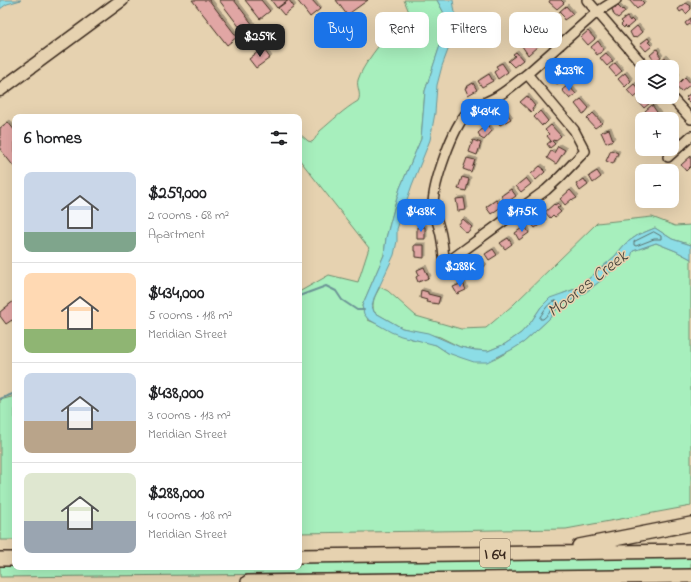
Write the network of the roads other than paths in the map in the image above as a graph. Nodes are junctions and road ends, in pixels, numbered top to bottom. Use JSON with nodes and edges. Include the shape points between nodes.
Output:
{"nodes":[{"id":1,"x":122,"y":0,"type":"edge"},
{"id":2,"x":587,"y":0,"type":"edge"},
{"id":3,"x":616,"y":0,"type":"edge"},
{"id":4,"x":597,"y":12,"type":"junction"},
{"id":5,"x":639,"y":60,"type":"edge"},
{"id":6,"x":527,"y":74,"type":"junction"},
{"id":7,"x":0,"y":90,"type":"edge"},
{"id":8,"x":677,"y":104,"type":"edge"},
{"id":9,"x":691,"y":119,"type":"edge"},
{"id":10,"x":691,"y":136,"type":"edge"},
{"id":11,"x":668,"y":157,"type":"dead end"},
{"id":12,"x":691,"y":524,"type":"edge"},
{"id":13,"x":691,"y":551,"type":"edge"},
{"id":14,"x":486,"y":554,"type":"junction"},
{"id":15,"x":302,"y":556,"type":"edge"},
{"id":16,"x":0,"y":559,"type":"edge"},
{"id":17,"x":12,"y":559,"type":"edge"},
{"id":18,"x":691,"y":576,"type":"edge"},
{"id":19,"x":248,"y":582,"type":"edge"},
{"id":20,"x":339,"y":582,"type":"edge"}],
"edges":[{"from":1,"to":7,"type":"main road"},
{"from":2,"to":4,"type":"street"},
{"from":3,"to":4,"type":"street"},
{"from":4,"to":5,"type":"street"},
{"from":4,"to":6,"type":"street"},
{"from":6,"to":6,"type":"street","via":[[497,97],[469,112],[454,134],[434,195],[435,215],[445,264],[546,190],[585,150],[574,130]]},
{"from":8,"to":9,"type":"street"},
{"from":10,"to":11,"type":"street"},
{"from":12,"to":14,"type":"highway","via":[[575,546]]},
{"from":13,"to":14,"type":"highway","number":"I 64"},
{"from":14,"to":15,"type":"highway","number":"I 64"},
{"from":16,"to":17,"type":"highway"},
{"from":18,"to":20,"type":"highway","number":"I 64"},
{"from":19,"to":20,"type":"highway","number":"I 64"}]}
